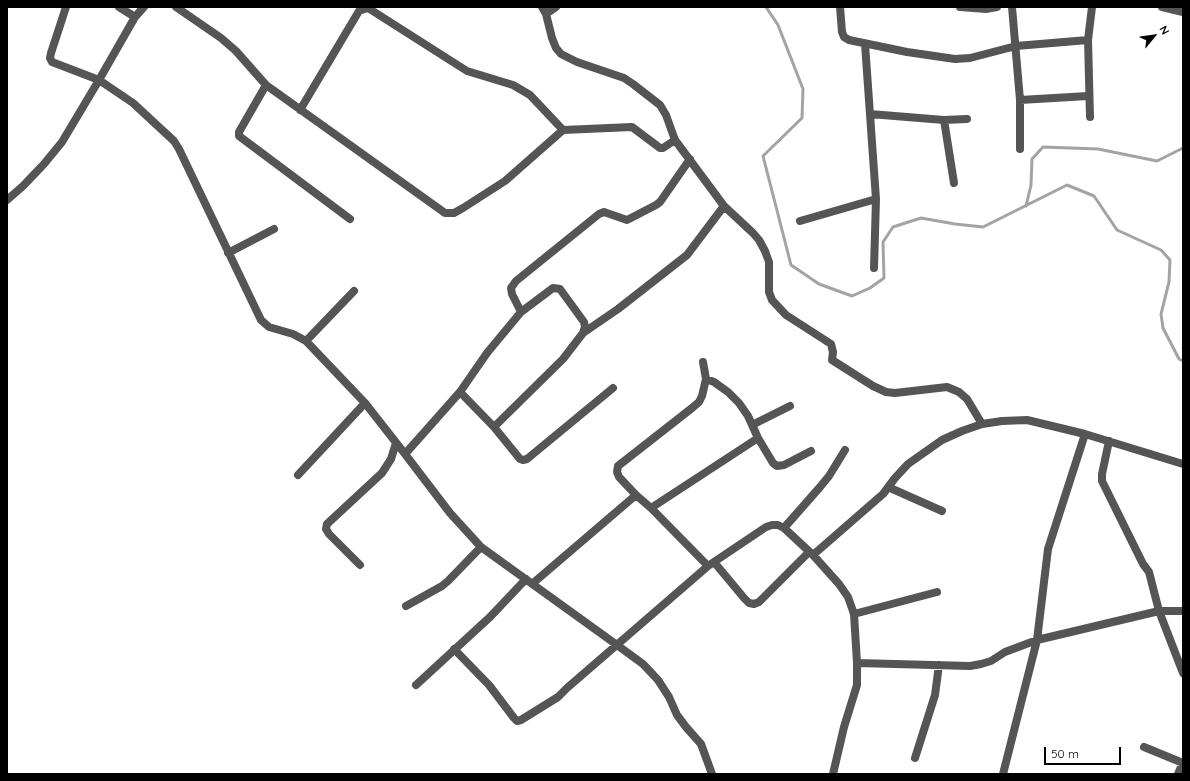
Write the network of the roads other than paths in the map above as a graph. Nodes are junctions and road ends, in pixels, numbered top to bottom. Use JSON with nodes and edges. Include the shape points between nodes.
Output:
{"nodes":[{"id":1,"x":66,"y":7,"type":"edge"},
{"id":2,"x":119,"y":7,"type":"edge"},
{"id":3,"x":144,"y":7,"type":"edge"},
{"id":4,"x":176,"y":7,"type":"edge"},
{"id":5,"x":556,"y":7,"type":"edge"},
{"id":6,"x":840,"y":7,"type":"edge"},
{"id":7,"x":960,"y":7,"type":"edge"},
{"id":8,"x":996,"y":7,"type":"edge"},
{"id":9,"x":1012,"y":7,"type":"edge"},
{"id":10,"x":1092,"y":7,"type":"edge"},
{"id":11,"x":1162,"y":7,"type":"edge"},
{"id":12,"x":544,"y":11,"type":"edge"},
{"id":13,"x":1183,"y":12,"type":"edge"},
{"id":14,"x":135,"y":17,"type":"junction"},
{"id":15,"x":1088,"y":40,"type":"junction"},
{"id":16,"x":865,"y":44,"type":"junction"},
{"id":17,"x":1016,"y":46,"type":"junction"},
{"id":18,"x":98,"y":80,"type":"junction"},
{"id":19,"x":266,"y":85,"type":"junction"},
{"id":20,"x":1088,"y":96,"type":"junction"},
{"id":21,"x":1020,"y":100,"type":"junction"},
{"id":22,"x":300,"y":110,"type":"junction"},
{"id":23,"x":870,"y":114,"type":"junction"},
{"id":24,"x":1090,"y":117,"type":"dead end"},
{"id":25,"x":967,"y":119,"type":"dead end"},
{"id":26,"x":944,"y":120,"type":"junction"},
{"id":27,"x":563,"y":130,"type":"junction"},
{"id":28,"x":675,"y":140,"type":"junction"},
{"id":29,"x":1020,"y":149,"type":"dead end"},
{"id":30,"x":690,"y":159,"type":"junction"},
{"id":31,"x":954,"y":183,"type":"dead end"},
{"id":32,"x":876,"y":199,"type":"junction"},
{"id":33,"x":7,"y":200,"type":"edge"},
{"id":34,"x":724,"y":206,"type":"junction"},
{"id":35,"x":350,"y":219,"type":"dead end"},
{"id":36,"x":800,"y":221,"type":"dead end"},
{"id":37,"x":274,"y":228,"type":"dead end"},
{"id":38,"x":228,"y":253,"type":"junction"},
{"id":39,"x":874,"y":268,"type":"dead end"},
{"id":40,"x":354,"y":291,"type":"dead end"},
{"id":41,"x":521,"y":312,"type":"junction"},
{"id":42,"x":583,"y":333,"type":"junction"},
{"id":43,"x":306,"y":341,"type":"junction"},
{"id":44,"x":703,"y":362,"type":"dead end"},
{"id":45,"x":706,"y":379,"type":"junction"},
{"id":46,"x":613,"y":388,"type":"dead end"},
{"id":47,"x":460,"y":392,"type":"junction"},
{"id":48,"x":365,"y":403,"type":"junction"},
{"id":49,"x":790,"y":406,"type":"dead end"},
{"id":50,"x":982,"y":424,"type":"junction"},
{"id":51,"x":752,"y":425,"type":"junction"},
{"id":52,"x":494,"y":426,"type":"junction"},
{"id":53,"x":1085,"y":434,"type":"junction"},
{"id":54,"x":758,"y":438,"type":"junction"},
{"id":55,"x":1110,"y":441,"type":"junction"},
{"id":56,"x":396,"y":443,"type":"junction"},
{"id":57,"x":845,"y":450,"type":"dead end"},
{"id":58,"x":811,"y":451,"type":"dead end"},
{"id":59,"x":405,"y":454,"type":"junction"},
{"id":60,"x":1183,"y":464,"type":"edge"},
{"id":61,"x":298,"y":474,"type":"dead end"},
{"id":62,"x":888,"y":487,"type":"junction"},
{"id":63,"x":636,"y":495,"type":"junction"},
{"id":64,"x":651,"y":508,"type":"junction"},
{"id":65,"x":942,"y":512,"type":"dead end"},
{"id":66,"x":784,"y":528,"type":"junction"},
{"id":67,"x":481,"y":547,"type":"junction"},
{"id":68,"x":811,"y":553,"type":"junction"},
{"id":69,"x":711,"y":564,"type":"junction"},
{"id":70,"x":360,"y":565,"type":"dead end"},
{"id":71,"x":529,"y":582,"type":"junction"},
{"id":72,"x":937,"y":592,"type":"dead end"},
{"id":73,"x":406,"y":606,"type":"dead end"},
{"id":74,"x":1159,"y":611,"type":"junction"},
{"id":75,"x":1183,"y":611,"type":"edge"},
{"id":76,"x":854,"y":614,"type":"junction"},
{"id":77,"x":1037,"y":640,"type":"junction"},
{"id":78,"x":617,"y":645,"type":"junction"},
{"id":79,"x":454,"y":649,"type":"junction"},
{"id":80,"x":857,"y":663,"type":"junction"},
{"id":81,"x":939,"y":665,"type":"junction"},
{"id":82,"x":1183,"y":673,"type":"edge"},
{"id":83,"x":416,"y":685,"type":"dead end"},
{"id":84,"x":1144,"y":747,"type":"dead end"},
{"id":85,"x":915,"y":758,"type":"dead end"},
{"id":86,"x":1183,"y":763,"type":"edge"},
{"id":87,"x":711,"y":774,"type":"edge"},
{"id":88,"x":833,"y":774,"type":"edge"},
{"id":89,"x":1003,"y":774,"type":"edge"},
{"id":90,"x":1178,"y":774,"type":"edge"}],
"edges":[{"from":1,"to":18,"type":"street","via":[[50,58],[52,62]]},
{"from":2,"to":14,"type":"street"},
{"from":3,"to":14,"type":"street"},
{"from":4,"to":19,"type":"street","via":[[226,42]]},
{"from":5,"to":12,"type":"street"},
{"from":6,"to":16,"type":"street","via":[[844,37]]},
{"from":7,"to":8,"type":"street"},
{"from":9,"to":17,"type":"street"},
{"from":10,"to":15,"type":"street"},
{"from":11,"to":13,"type":"street"},
{"from":12,"to":28,"type":"street","via":[[552,38],[561,54],[624,78],[633,84],[660,105]]},
{"from":14,"to":18,"type":"street"},
{"from":15,"to":17,"type":"street"},
{"from":15,"to":20,"type":"street"},
{"from":16,"to":17,"type":"street","via":[[955,59],[970,58]]},
{"from":16,"to":23,"type":"street"},
{"from":17,"to":21,"type":"street"},
{"from":18,"to":33,"type":"street","via":[[62,142],[44,164]]},
{"from":18,"to":38,"type":"street","via":[[133,103],[174,141]]},
{"from":19,"to":22,"type":"street"},
{"from":19,"to":35,"type":"street","via":[[239,136]]},
{"from":20,"to":21,"type":"street"},
{"from":20,"to":24,"type":"street"},
{"from":21,"to":29,"type":"street"},
{"from":22,"to":27,"type":"street","via":[[445,213],[454,213],[505,181]]},
{"from":22,"to":27,"type":"street","via":[[359,11],[368,8],[467,72],[513,85],[530,95]]},
{"from":23,"to":26,"type":"street"},
{"from":23,"to":32,"type":"street"},
{"from":25,"to":26,"type":"street"},
{"from":26,"to":31,"type":"street"},
{"from":27,"to":28,"type":"street","via":[[632,127],[660,148]]},
{"from":28,"to":30,"type":"street"},
{"from":30,"to":34,"type":"street"},
{"from":30,"to":41,"type":"street","via":[[656,205],[627,220],[604,212],[599,214],[516,281],[511,288]]},
{"from":32,"to":36,"type":"street"},
{"from":32,"to":39,"type":"street"},
{"from":34,"to":42,"type":"street","via":[[687,255],[618,310]]},
{"from":34,"to":50,"type":"street","via":[[753,233],[765,251],[769,262],[769,292],[772,300],[786,315],[831,344],[832,360],[886,392],[947,387],[959,392],[967,399]]},
{"from":37,"to":38,"type":"street"},
{"from":38,"to":43,"type":"street","via":[[261,320],[269,327]]},
{"from":40,"to":43,"type":"street"},
{"from":41,"to":42,"type":"street","via":[[553,288],[560,289],[584,322]]},
{"from":41,"to":47,"type":"street","via":[[487,353]]},
{"from":42,"to":52,"type":"street","via":[[563,359]]},
{"from":43,"to":48,"type":"street"},
{"from":44,"to":45,"type":"street"},
{"from":45,"to":51,"type":"street","via":[[728,392],[739,403]]},
{"from":45,"to":63,"type":"street","via":[[699,402],[618,466],[619,477]]},
{"from":46,"to":52,"type":"street","via":[[527,459],[520,458]]},
{"from":47,"to":52,"type":"street"},
{"from":47,"to":59,"type":"street"},
{"from":48,"to":56,"type":"street"},
{"from":48,"to":61,"type":"street"},
{"from":49,"to":51,"type":"street"},
{"from":50,"to":53,"type":"street","via":[[1027,420]]},
{"from":50,"to":62,"type":"street","via":[[942,440],[908,464]]},
{"from":51,"to":54,"type":"street"},
{"from":53,"to":55,"type":"street"},
{"from":53,"to":77,"type":"street","via":[[1048,549]]},
{"from":54,"to":58,"type":"street","via":[[773,463],[778,466]]},
{"from":54,"to":64,"type":"street"},
{"from":55,"to":60,"type":"street"},
{"from":55,"to":74,"type":"street","via":[[1102,481],[1149,572]]},
{"from":56,"to":59,"type":"street"},
{"from":56,"to":70,"type":"street","via":[[391,459],[382,473],[327,524],[329,534]]},
{"from":57,"to":66,"type":"street","via":[[829,476]]},
{"from":59,"to":67,"type":"street","via":[[450,513]]},
{"from":62,"to":65,"type":"street"},
{"from":62,"to":68,"type":"street","via":[[883,494]]},
{"from":63,"to":64,"type":"street"},
{"from":63,"to":71,"type":"street"},
{"from":64,"to":69,"type":"street"},
{"from":66,"to":68,"type":"street"},
{"from":66,"to":69,"type":"street","via":[[772,524]]},
{"from":67,"to":71,"type":"street"},
{"from":67,"to":73,"type":"street","via":[[442,586]]},
{"from":68,"to":69,"type":"street","via":[[754,604],[744,598]]},
{"from":68,"to":76,"type":"street","via":[[839,584],[848,597]]},
{"from":69,"to":78,"type":"street"},
{"from":71,"to":78,"type":"street"},
{"from":71,"to":79,"type":"street"},
{"from":72,"to":76,"type":"street"},
{"from":74,"to":75,"type":"street"},
{"from":74,"to":77,"type":"street"},
{"from":74,"to":82,"type":"street"},
{"from":76,"to":80,"type":"street"},
{"from":77,"to":81,"type":"street","via":[[981,664]]},
{"from":77,"to":89,"type":"street"},
{"from":78,"to":79,"type":"street","via":[[558,697],[517,721],[489,685]]},
{"from":78,"to":87,"type":"street","via":[[643,664],[658,680],[677,715],[702,744]]},
{"from":79,"to":83,"type":"street"},
{"from":80,"to":81,"type":"street"},
{"from":80,"to":88,"type":"street","via":[[857,686]]},
{"from":81,"to":85,"type":"street","via":[[935,695]]},
{"from":84,"to":86,"type":"street"},
{"from":86,"to":90,"type":"street"}]}
